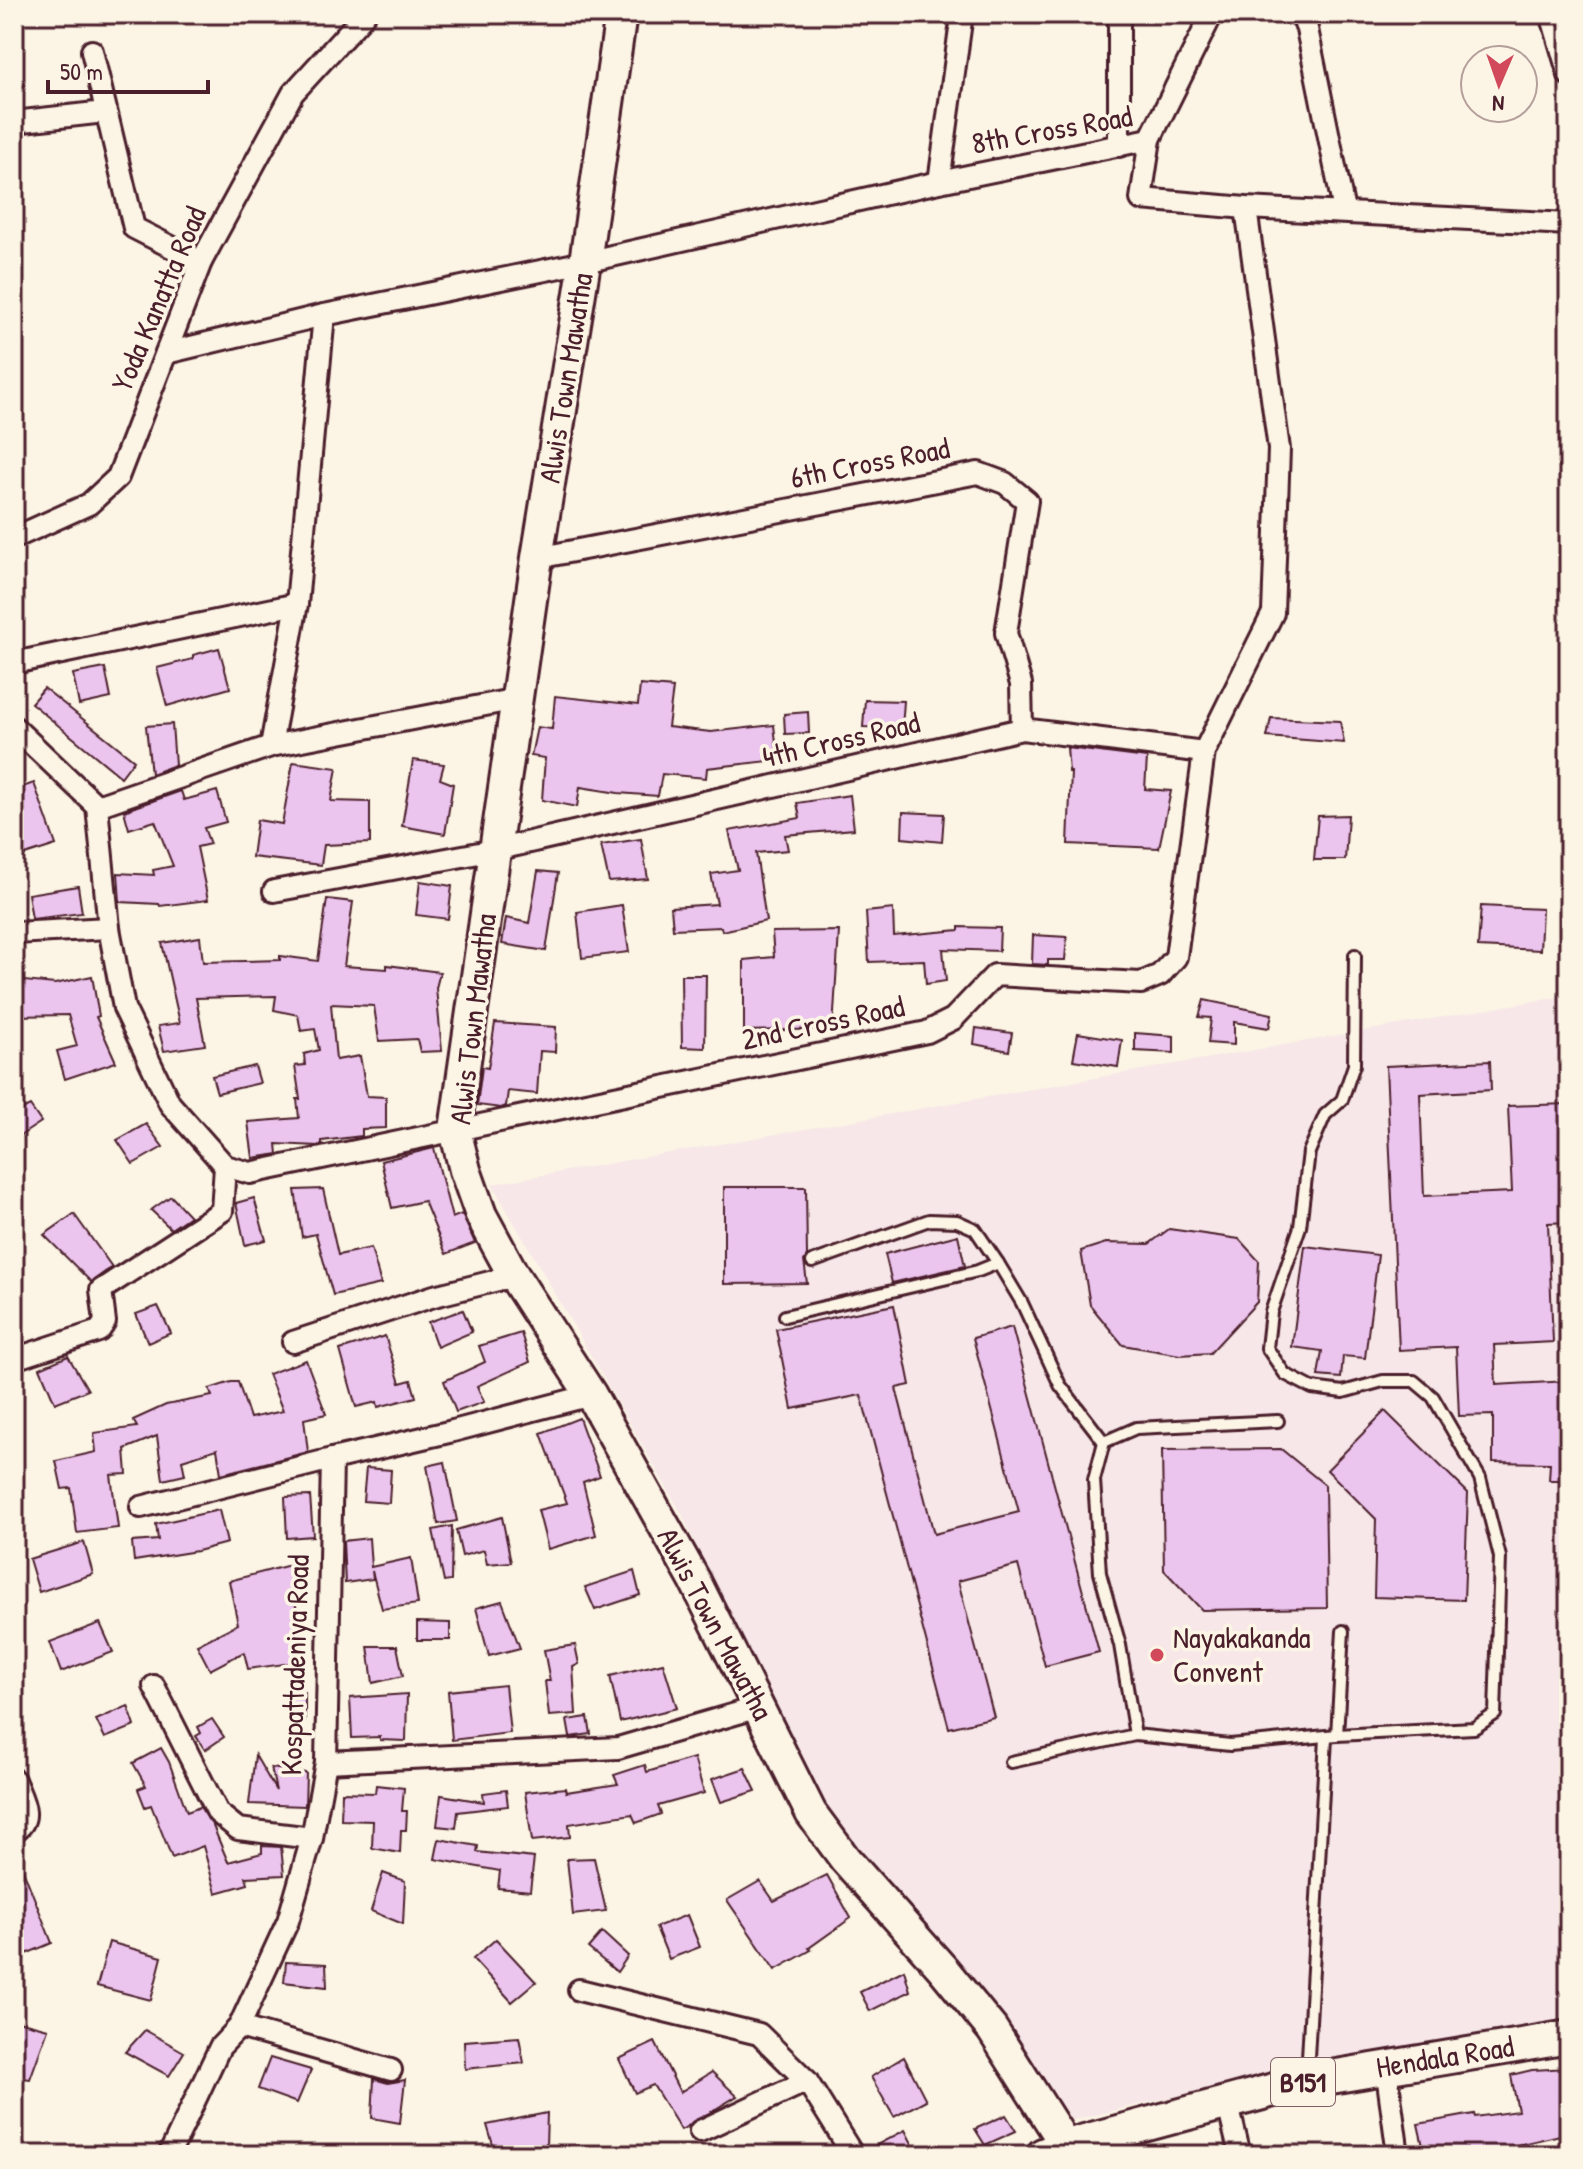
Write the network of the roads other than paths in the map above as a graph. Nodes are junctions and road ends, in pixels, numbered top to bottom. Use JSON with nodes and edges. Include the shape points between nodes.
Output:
{"nodes":[{"id":1,"x":365,"y":14,"type":"edge"},
{"id":2,"x":621,"y":14,"type":"edge"},
{"id":3,"x":962,"y":14,"type":"edge"},
{"id":4,"x":1119,"y":14,"type":"edge"},
{"id":5,"x":1212,"y":14,"type":"edge"},
{"id":6,"x":1301,"y":14,"type":"edge"},
{"id":7,"x":1551,"y":14,"type":"edge"},
{"id":8,"x":92,"y":51,"type":"dead end"},
{"id":9,"x":1569,"y":75,"type":"edge"},
{"id":10,"x":105,"y":112,"type":"junction"},
{"id":11,"x":14,"y":122,"type":"edge"},
{"id":12,"x":1150,"y":139,"type":"junction"},
{"id":13,"x":1119,"y":146,"type":"junction"},
{"id":14,"x":939,"y":182,"type":"junction"},
{"id":15,"x":1246,"y":208,"type":"junction"},
{"id":16,"x":1344,"y":211,"type":"junction"},
{"id":17,"x":1569,"y":224,"type":"edge"},
{"id":18,"x":201,"y":262,"type":"junction"},
{"id":19,"x":585,"y":262,"type":"junction"},
{"id":20,"x":324,"y":315,"type":"junction"},
{"id":21,"x":166,"y":353,"type":"junction"},
{"id":22,"x":14,"y":538,"type":"edge"},
{"id":23,"x":537,"y":558,"type":"junction"},
{"id":24,"x":297,"y":604,"type":"junction"},
{"id":25,"x":14,"y":663,"type":"edge"},
{"id":26,"x":517,"y":699,"type":"junction"},
{"id":27,"x":14,"y":727,"type":"edge"},
{"id":28,"x":1022,"y":729,"type":"junction"},
{"id":29,"x":271,"y":746,"type":"junction"},
{"id":30,"x":1204,"y":752,"type":"junction"},
{"id":31,"x":97,"y":806,"type":"junction"},
{"id":32,"x":495,"y":850,"type":"junction"},
{"id":33,"x":274,"y":891,"type":"dead end"},
{"id":34,"x":109,"y":928,"type":"junction"},
{"id":35,"x":14,"y":933,"type":"edge"},
{"id":36,"x":1355,"y":955,"type":"dead end"},
{"id":37,"x":455,"y":1130,"type":"junction"},
{"id":38,"x":225,"y":1166,"type":"junction"},
{"id":39,"x":812,"y":1262,"type":"dead end"},
{"id":40,"x":998,"y":1263,"type":"junction"},
{"id":41,"x":514,"y":1276,"type":"junction"},
{"id":42,"x":785,"y":1316,"type":"dead end"},
{"id":43,"x":293,"y":1342,"type":"dead end"},
{"id":44,"x":14,"y":1359,"type":"edge"},
{"id":45,"x":591,"y":1395,"type":"junction"},
{"id":46,"x":1278,"y":1421,"type":"dead end"},
{"id":47,"x":1104,"y":1442,"type":"junction"},
{"id":48,"x":332,"y":1459,"type":"junction"},
{"id":49,"x":141,"y":1507,"type":"dead end"},
{"id":50,"x":1343,"y":1631,"type":"dead end"},
{"id":51,"x":154,"y":1686,"type":"dead end"},
{"id":52,"x":759,"y":1707,"type":"junction"},
{"id":53,"x":1135,"y":1735,"type":"junction"},
{"id":54,"x":1332,"y":1737,"type":"junction"},
{"id":55,"x":326,"y":1762,"type":"junction"},
{"id":56,"x":1011,"y":1762,"type":"dead end"},
{"id":57,"x":14,"y":1780,"type":"edge"},
{"id":58,"x":14,"y":1831,"type":"edge"},
{"id":59,"x":312,"y":1838,"type":"junction"},
{"id":60,"x":579,"y":1990,"type":"dead end"},
{"id":61,"x":239,"y":2027,"type":"junction"},
{"id":62,"x":1569,"y":2037,"type":"edge"},
{"id":63,"x":1386,"y":2066,"type":"junction"},
{"id":64,"x":391,"y":2070,"type":"dead end"},
{"id":65,"x":807,"y":2081,"type":"junction"},
{"id":66,"x":1307,"y":2081,"type":"junction"},
{"id":67,"x":1227,"y":2101,"type":"junction"},
{"id":68,"x":700,"y":2131,"type":"dead end"},
{"id":69,"x":1054,"y":2150,"type":"edge"},
{"id":70,"x":169,"y":2155,"type":"edge"},
{"id":71,"x":853,"y":2155,"type":"edge"},
{"id":72,"x":1240,"y":2155,"type":"edge"},
{"id":73,"x":1398,"y":2155,"type":"edge"}],
"edges":[{"from":1,"to":18,"type":"street","name":"Yoda Kanatta Road","via":[[293,93]]},
{"from":2,"to":19,"type":"street","name":"Alwis Town Mawatha"},
{"from":3,"to":14,"type":"street"},
{"from":4,"to":13,"type":"street"},
{"from":5,"to":12,"type":"street"},
{"from":6,"to":16,"type":"street"},
{"from":7,"to":9,"type":"street"},
{"from":8,"to":10,"type":"street"},
{"from":10,"to":11,"type":"street"},
{"from":10,"to":18,"type":"street","via":[[134,228]]},
{"from":12,"to":13,"type":"street","name":"8th Cross Road"},
{"from":12,"to":15,"type":"street","name":"8th Cross Road","via":[[1141,199]]},
{"from":13,"to":14,"type":"street","name":"8th Cross Road"},
{"from":14,"to":19,"type":"street","name":"8th Cross Road"},
{"from":15,"to":16,"type":"street","name":"8th Cross Road"},
{"from":15,"to":30,"type":"street","via":[[1279,449],[1273,613]]},
{"from":16,"to":17,"type":"street","name":"8th Cross Road"},
{"from":18,"to":21,"type":"street","name":"Yoda Kanatta Road"},
{"from":19,"to":20,"type":"street","name":"8th Cross Road"},
{"from":19,"to":23,"type":"street","name":"Alwis Town Mawatha"},
{"from":20,"to":21,"type":"street","name":"8th Cross Road"},
{"from":20,"to":24,"type":"street"},
{"from":21,"to":22,"type":"street","name":"Yoda Kanatta Road","via":[[118,477],[89,504]]},
{"from":23,"to":26,"type":"street","name":"Alwis Town Mawatha"},
{"from":23,"to":28,"type":"street","name":"6th Cross Road","via":[[978,473],[1005,483],[1027,501],[1006,633],[1021,684]]},
{"from":24,"to":25,"type":"street"},
{"from":24,"to":29,"type":"street"},
{"from":26,"to":29,"type":"street"},
{"from":26,"to":32,"type":"street","name":"Alwis Town Mawatha"},
{"from":27,"to":31,"type":"street"},
{"from":28,"to":30,"type":"street","name":"4th Cross Road"},
{"from":28,"to":32,"type":"street","name":"4th Cross Road"},
{"from":29,"to":31,"type":"street"},
{"from":30,"to":37,"type":"street","name":"2nd Cross Road","via":[[1176,957],[1160,975],[1141,983],[995,975],[953,1019],[927,1032]]},
{"from":31,"to":34,"type":"street"},
{"from":32,"to":33,"type":"street","name":"4th Cross Road"},
{"from":32,"to":37,"type":"street","name":"Alwis Town Mawatha"},
{"from":34,"to":35,"type":"street"},
{"from":34,"to":38,"type":"street","via":[[124,1008],[170,1104]]},
{"from":36,"to":54,"type":"lane","via":[[1354,1065],[1342,1100],[1325,1115],[1309,1152],[1300,1227],[1271,1312],[1267,1348],[1285,1374],[1312,1388],[1343,1392],[1383,1381],[1414,1381],[1433,1397],[1480,1478],[1500,1557],[1495,1714],[1474,1728]]},
{"from":37,"to":38,"type":"street","via":[[250,1173]]},
{"from":37,"to":41,"type":"street","name":"Alwis Town Mawatha","via":[[481,1215]]},
{"from":38,"to":44,"type":"street","via":[[222,1211],[101,1290],[105,1322],[99,1331]]},
{"from":39,"to":40,"type":"lane","via":[[929,1220],[957,1221],[975,1229]]},
{"from":40,"to":42,"type":"lane"},
{"from":40,"to":47,"type":"lane","via":[[1060,1385]]},
{"from":41,"to":43,"type":"street"},
{"from":41,"to":45,"type":"street","name":"Alwis Town Mawatha"},
{"from":45,"to":48,"type":"street"},
{"from":45,"to":52,"type":"street","name":"Alwis Town Mawatha"},
{"from":46,"to":47,"type":"lane","via":[[1136,1428]]},
{"from":47,"to":53,"type":"lane","via":[[1094,1480],[1100,1573],[1120,1645]]},
{"from":48,"to":49,"type":"street"},
{"from":48,"to":55,"type":"street","name":"Kospattadeniya Road"},
{"from":50,"to":54,"type":"lane"},
{"from":51,"to":59,"type":"street","via":[[218,1813],[238,1829]]},
{"from":52,"to":55,"type":"street","via":[[618,1748]]},
{"from":52,"to":69,"type":"street","name":"Alwis Town Mawatha","via":[[811,1813],[992,2029]]},
{"from":53,"to":54,"type":"lane","via":[[1230,1745]]},
{"from":53,"to":56,"type":"lane"},
{"from":54,"to":66,"type":"lane"},
{"from":55,"to":59,"type":"street","name":"Kospattadeniya Road"},
{"from":57,"to":58,"type":"street","via":[[27,1813]]},
{"from":59,"to":61,"type":"street","name":"Kospattadeniya Road","via":[[288,1921]]},
{"from":60,"to":65,"type":"street","via":[[759,2034]]},
{"from":61,"to":64,"type":"street"},
{"from":61,"to":70,"type":"street","name":"Kospattadeniya Road","via":[[220,2047]]},
{"from":62,"to":63,"type":"main road","name":"Hendala Road","number":"B151"},
{"from":63,"to":66,"type":"main road","name":"Hendala Road","number":"B151"},
{"from":63,"to":73,"type":"street"},
{"from":65,"to":68,"type":"street"},
{"from":65,"to":71,"type":"street"},
{"from":66,"to":67,"type":"main road","name":"Hendala Road","number":"B151"},
{"from":67,"to":69,"type":"main road","name":"Hendala Road","number":"B151"},
{"from":67,"to":72,"type":"street"}]}
